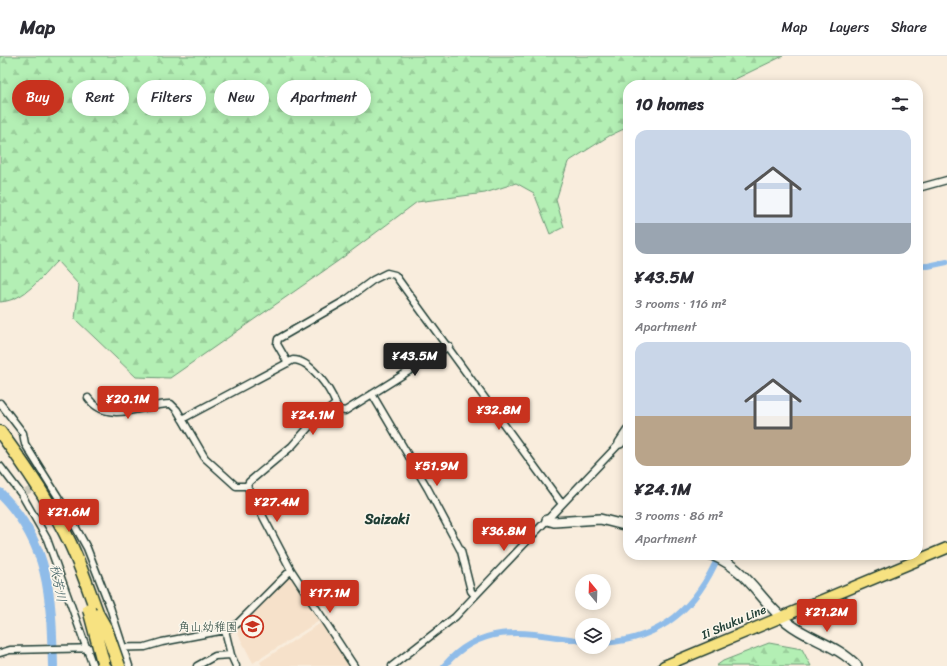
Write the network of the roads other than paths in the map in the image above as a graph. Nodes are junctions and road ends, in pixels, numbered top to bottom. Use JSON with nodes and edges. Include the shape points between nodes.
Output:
{"nodes":[{"id":1,"x":947,"y":180,"type":"edge"},
{"id":2,"x":923,"y":187,"type":"edge"},
{"id":3,"x":449,"y":346,"type":"junction"},
{"id":4,"x":288,"y":363,"type":"junction"},
{"id":5,"x":372,"y":394,"type":"junction"},
{"id":6,"x":88,"y":398,"type":"dead end"},
{"id":7,"x":0,"y":403,"type":"edge"},
{"id":8,"x":336,"y":404,"type":"junction"},
{"id":9,"x":182,"y":419,"type":"junction"},
{"id":10,"x":0,"y":432,"type":"edge"},
{"id":11,"x":623,"y":438,"type":"edge"},
{"id":12,"x":620,"y":443,"type":"joint"},
{"id":13,"x":0,"y":466,"type":"edge"},
{"id":14,"x":247,"y":486,"type":"junction"},
{"id":15,"x":562,"y":504,"type":"junction"},
{"id":16,"x":546,"y":520,"type":"junction"},
{"id":17,"x":623,"y":525,"type":"edge"},
{"id":18,"x":947,"y":548,"type":"edge"},
{"id":19,"x":923,"y":558,"type":"edge"},
{"id":20,"x":722,"y":560,"type":"edge"},
{"id":21,"x":918,"y":560,"type":"edge"},
{"id":22,"x":291,"y":570,"type":"junction"},
{"id":23,"x":474,"y":596,"type":"junction"},
{"id":24,"x":94,"y":610,"type":"junction"},
{"id":25,"x":781,"y":616,"type":"junction"},
{"id":26,"x":115,"y":625,"type":"junction"},
{"id":27,"x":225,"y":630,"type":"junction"},
{"id":28,"x":83,"y":636,"type":"junction"},
{"id":29,"x":123,"y":646,"type":"junction"},
{"id":30,"x":87,"y":649,"type":"junction"},
{"id":31,"x":0,"y":652,"type":"edge"},
{"id":32,"x":231,"y":655,"type":"junction"},
{"id":33,"x":93,"y":666,"type":"edge"},
{"id":34,"x":104,"y":666,"type":"edge"},
{"id":35,"x":113,"y":666,"type":"edge"},
{"id":36,"x":119,"y":666,"type":"edge"},
{"id":37,"x":129,"y":666,"type":"edge"},
{"id":38,"x":197,"y":666,"type":"edge"},
{"id":39,"x":236,"y":666,"type":"edge"},
{"id":40,"x":354,"y":666,"type":"edge"},
{"id":41,"x":392,"y":666,"type":"edge"},
{"id":42,"x":664,"y":666,"type":"edge"},
{"id":43,"x":857,"y":666,"type":"edge"}],
"edges":[{"from":1,"to":2,"type":"street"},
{"from":3,"to":4,"type":"street","via":[[401,282],[391,273],[366,283],[346,300],[278,339],[277,344]]},
{"from":3,"to":5,"type":"street"},
{"from":3,"to":15,"type":"street"},
{"from":4,"to":8,"type":"street","via":[[299,360],[307,365],[330,391]]},
{"from":4,"to":9,"type":"street"},
{"from":5,"to":8,"type":"street","via":[[345,411],[339,410]]},
{"from":5,"to":23,"type":"street","via":[[461,551]]},
{"from":6,"to":9,"type":"street","via":[[96,407],[110,411],[134,411],[171,404]]},
{"from":7,"to":26,"type":"street","via":[[23,433],[25,444],[45,480],[87,548]]},
{"from":8,"to":14,"type":"street","via":[[316,419],[292,446]]},
{"from":9,"to":14,"type":"street","via":[[205,458],[236,486]]},
{"from":10,"to":24,"type":"highway","via":[[44,496],[70,544],[71,557]]},
{"from":11,"to":12,"type":"street"},
{"from":12,"to":15,"type":"street"},
{"from":13,"to":28,"type":"street","via":[[24,494],[47,539]]},
{"from":14,"to":22,"type":"street"},
{"from":15,"to":16,"type":"street"},
{"from":16,"to":17,"type":"street","via":[[554,522],[600,518]]},
{"from":16,"to":23,"type":"street"},
{"from":18,"to":19,"type":"main road","name":"Ii Shuku Line"},
{"from":20,"to":25,"type":"street","via":[[737,568]]},
{"from":21,"to":25,"type":"main road","name":"Ii Shuku Line"},
{"from":22,"to":27,"type":"street","via":[[237,624]]},
{"from":22,"to":40,"type":"street"},
{"from":23,"to":41,"type":"street","via":[[445,626]]},
{"from":24,"to":34,"type":"highway","bridge":true},
{"from":24,"to":35,"type":"highway","bridge":true},
{"from":24,"to":36,"type":"highway","bridge":true,"via":[[106,629]]},
{"from":25,"to":42,"type":"main road","name":"Ii Shuku Line"},
{"from":25,"to":43,"type":"street","via":[[801,632],[836,649]]},
{"from":26,"to":28,"type":"street"},
{"from":26,"to":29,"type":"street"},
{"from":27,"to":29,"type":"street","via":[[144,647]]},
{"from":27,"to":32,"type":"street"},
{"from":28,"to":30,"type":"street"},
{"from":29,"to":30,"type":"street"},
{"from":29,"to":37,"type":"street"},
{"from":30,"to":31,"type":"street"},
{"from":30,"to":33,"type":"street"},
{"from":32,"to":38,"type":"street","via":[[215,656]]},
{"from":32,"to":39,"type":"street"}]}
